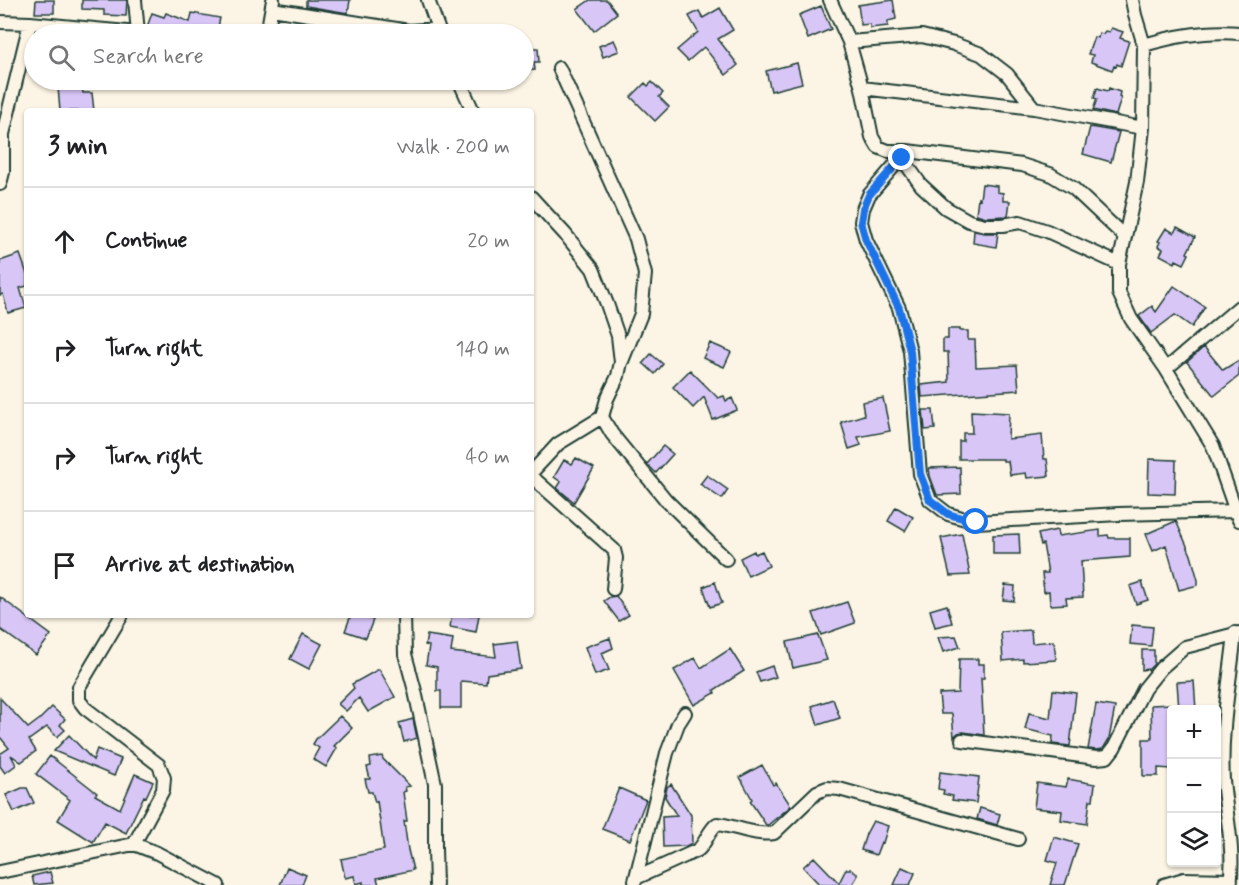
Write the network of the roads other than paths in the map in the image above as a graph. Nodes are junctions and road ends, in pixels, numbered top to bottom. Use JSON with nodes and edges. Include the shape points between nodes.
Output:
{"nodes":[{"id":1,"x":135,"y":0,"type":"edge"},
{"id":2,"x":429,"y":0,"type":"edge"},
{"id":3,"x":830,"y":0,"type":"edge"},
{"id":4,"x":1132,"y":0,"type":"edge"},
{"id":5,"x":273,"y":4,"type":"edge"},
{"id":6,"x":0,"y":22,"type":"edge"},
{"id":7,"x":30,"y":23,"type":"joint"},
{"id":8,"x":40,"y":24,"type":"edge"},
{"id":9,"x":139,"y":24,"type":"edge"},
{"id":10,"x":269,"y":24,"type":"edge"},
{"id":11,"x":374,"y":24,"type":"edge"},
{"id":12,"x":436,"y":24,"type":"edge"},
{"id":13,"x":1239,"y":33,"type":"edge"},
{"id":14,"x":849,"y":42,"type":"junction"},
{"id":15,"x":1144,"y":45,"type":"junction"},
{"id":16,"x":24,"y":48,"type":"edge"},
{"id":17,"x":559,"y":68,"type":"dead end"},
{"id":18,"x":862,"y":88,"type":"junction"},
{"id":19,"x":464,"y":90,"type":"edge"},
{"id":20,"x":472,"y":108,"type":"edge"},
{"id":21,"x":1034,"y":108,"type":"junction"},
{"id":22,"x":1143,"y":128,"type":"junction"},
{"id":23,"x":905,"y":155,"type":"junction"},
{"id":24,"x":0,"y":184,"type":"edge"},
{"id":25,"x":534,"y":200,"type":"edge"},
{"id":26,"x":1125,"y":237,"type":"junction"},
{"id":27,"x":1119,"y":264,"type":"junction"},
{"id":28,"x":1239,"y":307,"type":"edge"},
{"id":29,"x":621,"y":362,"type":"junction"},
{"id":30,"x":1166,"y":369,"type":"junction"},
{"id":31,"x":602,"y":417,"type":"junction"},
{"id":32,"x":534,"y":471,"type":"edge"},
{"id":33,"x":534,"y":477,"type":"edge"},
{"id":34,"x":1237,"y":515,"type":"edge"},
{"id":35,"x":726,"y":559,"type":"dead end"},
{"id":36,"x":613,"y":590,"type":"dead end"},
{"id":37,"x":120,"y":618,"type":"edge"},
{"id":38,"x":404,"y":618,"type":"edge"},
{"id":39,"x":1237,"y":633,"type":"edge"},
{"id":40,"x":685,"y":713,"type":"dead end"},
{"id":41,"x":962,"y":740,"type":"dead end"},
{"id":42,"x":1018,"y":839,"type":"dead end"},
{"id":43,"x":134,"y":843,"type":"junction"},
{"id":44,"x":0,"y":872,"type":"edge"},
{"id":45,"x":635,"y":881,"type":"edge"},
{"id":46,"x":1231,"y":883,"type":"edge"},
{"id":47,"x":218,"y":885,"type":"edge"},
{"id":48,"x":436,"y":885,"type":"edge"},
{"id":49,"x":1164,"y":885,"type":"edge"}],
"edges":[{"from":1,"to":9,"type":"street"},
{"from":2,"to":12,"type":"street"},
{"from":3,"to":14,"type":"street"},
{"from":4,"to":15,"type":"street"},
{"from":5,"to":10,"type":"street"},
{"from":5,"to":11,"type":"street"},
{"from":6,"to":7,"type":"street"},
{"from":7,"to":8,"type":"street"},
{"from":13,"to":15,"type":"street","via":[[1189,34]]},
{"from":14,"to":18,"type":"street"},
{"from":14,"to":21,"type":"street","via":[[922,36],[954,44],[981,54],[1007,74]]},
{"from":15,"to":22,"type":"street"},
{"from":16,"to":24,"type":"street","via":[[3,134]]},
{"from":17,"to":29,"type":"street","via":[[636,239],[645,273],[641,314]]},
{"from":18,"to":21,"type":"street"},
{"from":18,"to":23,"type":"street","via":[[872,137],[878,147]]},
{"from":19,"to":20,"type":"street"},
{"from":21,"to":22,"type":"street"},
{"from":22,"to":26,"type":"street"},
{"from":23,"to":26,"type":"street","via":[[1022,165],[1050,174],[1073,188]]},
{"from":23,"to":27,"type":"street","via":[[921,186],[946,208],[969,221],[985,225],[1020,222]]},
{"from":23,"to":34,"type":"street","via":[[869,195],[861,222],[899,308],[910,351],[920,474],[930,500],[948,514],[976,522],[1119,514]]},
{"from":25,"to":29,"type":"street","via":[[593,269],[618,336]]},
{"from":26,"to":27,"type":"street"},
{"from":27,"to":30,"type":"street","via":[[1119,293],[1131,319]]},
{"from":28,"to":30,"type":"street"},
{"from":29,"to":31,"type":"street"},
{"from":30,"to":34,"type":"street","via":[[1213,446]]},
{"from":31,"to":32,"type":"street","via":[[558,444]]},
{"from":31,"to":35,"type":"street","via":[[666,500]]},
{"from":33,"to":36,"type":"street","via":[[614,550]]},
{"from":37,"to":43,"type":"street","via":[[79,687],[79,700],[159,765],[164,778],[163,790]]},
{"from":38,"to":48,"type":"street","via":[[405,654],[435,784]]},
{"from":39,"to":41,"type":"street","via":[[1185,647],[1161,668],[1144,689],[1107,757]]},
{"from":39,"to":46,"type":"street","via":[[1222,741]]},
{"from":40,"to":45,"type":"street","via":[[667,753]]},
{"from":42,"to":45,"type":"street","via":[[827,788],[817,792],[774,833],[754,833],[717,824],[698,850]]},
{"from":43,"to":44,"type":"street"},
{"from":43,"to":47,"type":"street"},
{"from":46,"to":49,"type":"street","via":[[1184,879]]}]}
